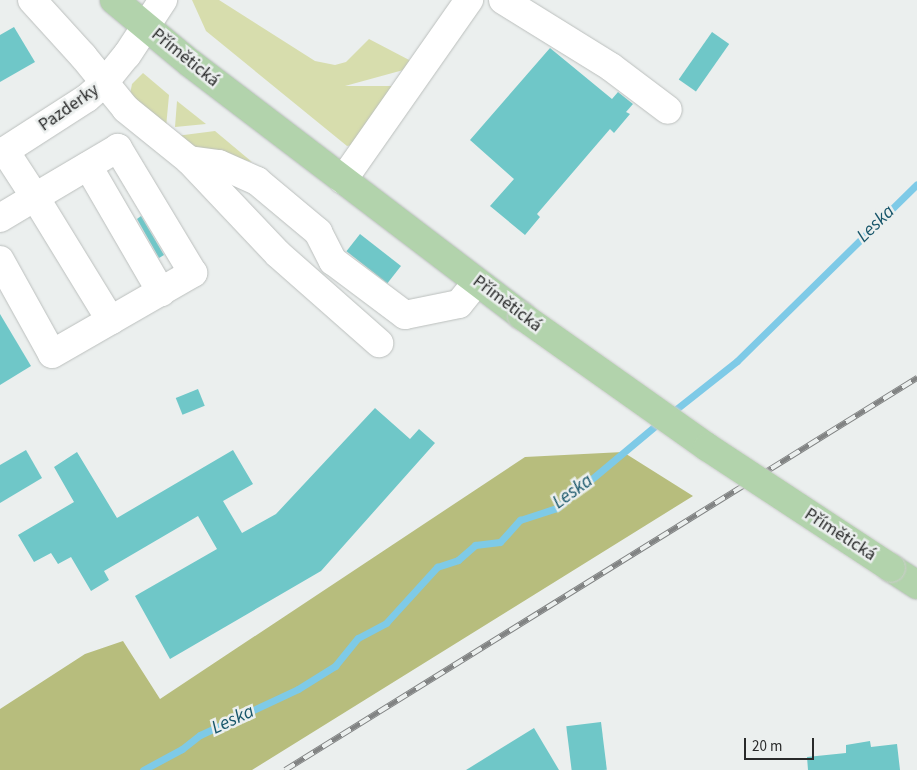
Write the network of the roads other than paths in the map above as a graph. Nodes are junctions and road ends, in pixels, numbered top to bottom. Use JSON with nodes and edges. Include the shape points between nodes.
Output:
{"nodes":[{"id":1,"x":32,"y":0,"type":"edge"},
{"id":2,"x":114,"y":0,"type":"edge"},
{"id":3,"x":163,"y":0,"type":"edge"},
{"id":4,"x":469,"y":0,"type":"edge"},
{"id":5,"x":503,"y":0,"type":"edge"},
{"id":6,"x":146,"y":27,"type":"junction"},
{"id":7,"x":104,"y":83,"type":"junction"},
{"id":8,"x":668,"y":110,"type":"dead end"},
{"id":9,"x":3,"y":153,"type":"edge"},
{"id":10,"x":189,"y":160,"type":"junction"},
{"id":11,"x":88,"y":166,"type":"junction"},
{"id":12,"x":343,"y":180,"type":"junction"},
{"id":13,"x":35,"y":197,"type":"junction"},
{"id":14,"x":0,"y":218,"type":"edge"},
{"id":15,"x":0,"y":260,"type":"edge"},
{"id":16,"x":477,"y":282,"type":"junction"},
{"id":17,"x":161,"y":292,"type":"junction"},
{"id":18,"x":111,"y":321,"type":"junction"},
{"id":19,"x":379,"y":343,"type":"dead end"},
{"id":20,"x":917,"y":584,"type":"edge"}],
"edges":[{"from":1,"to":7,"type":"street","via":[[84,56]]},
{"from":2,"to":6,"type":"main road","name":"Přímětická"},
{"from":3,"to":6,"type":"street","name":"Pazderky"},
{"from":4,"to":12,"type":"street"},
{"from":5,"to":8,"type":"street","via":[[611,67]]},
{"from":6,"to":7,"type":"street","name":"Pazderky"},
{"from":6,"to":12,"type":"main road","name":"Přímětická"},
{"from":7,"to":9,"type":"street","name":"Pazderky"},
{"from":7,"to":10,"type":"street","via":[[126,109]]},
{"from":9,"to":13,"type":"street"},
{"from":10,"to":16,"type":"street","via":[[219,164],[257,181],[318,232],[333,261],[404,315],[460,304]]},
{"from":10,"to":19,"type":"street","via":[[278,254]]},
{"from":11,"to":13,"type":"street"},
{"from":11,"to":17,"type":"street"},
{"from":11,"to":17,"type":"street","via":[[118,148],[193,273]]},
{"from":12,"to":16,"type":"main road","name":"Přímětická"},
{"from":13,"to":14,"type":"street"},
{"from":13,"to":18,"type":"street"},
{"from":15,"to":18,"type":"street","via":[[52,354]]},
{"from":16,"to":20,"type":"main road","name":"Přímětická","bridge":true,"via":[[707,447]]},
{"from":17,"to":18,"type":"street"}]}
